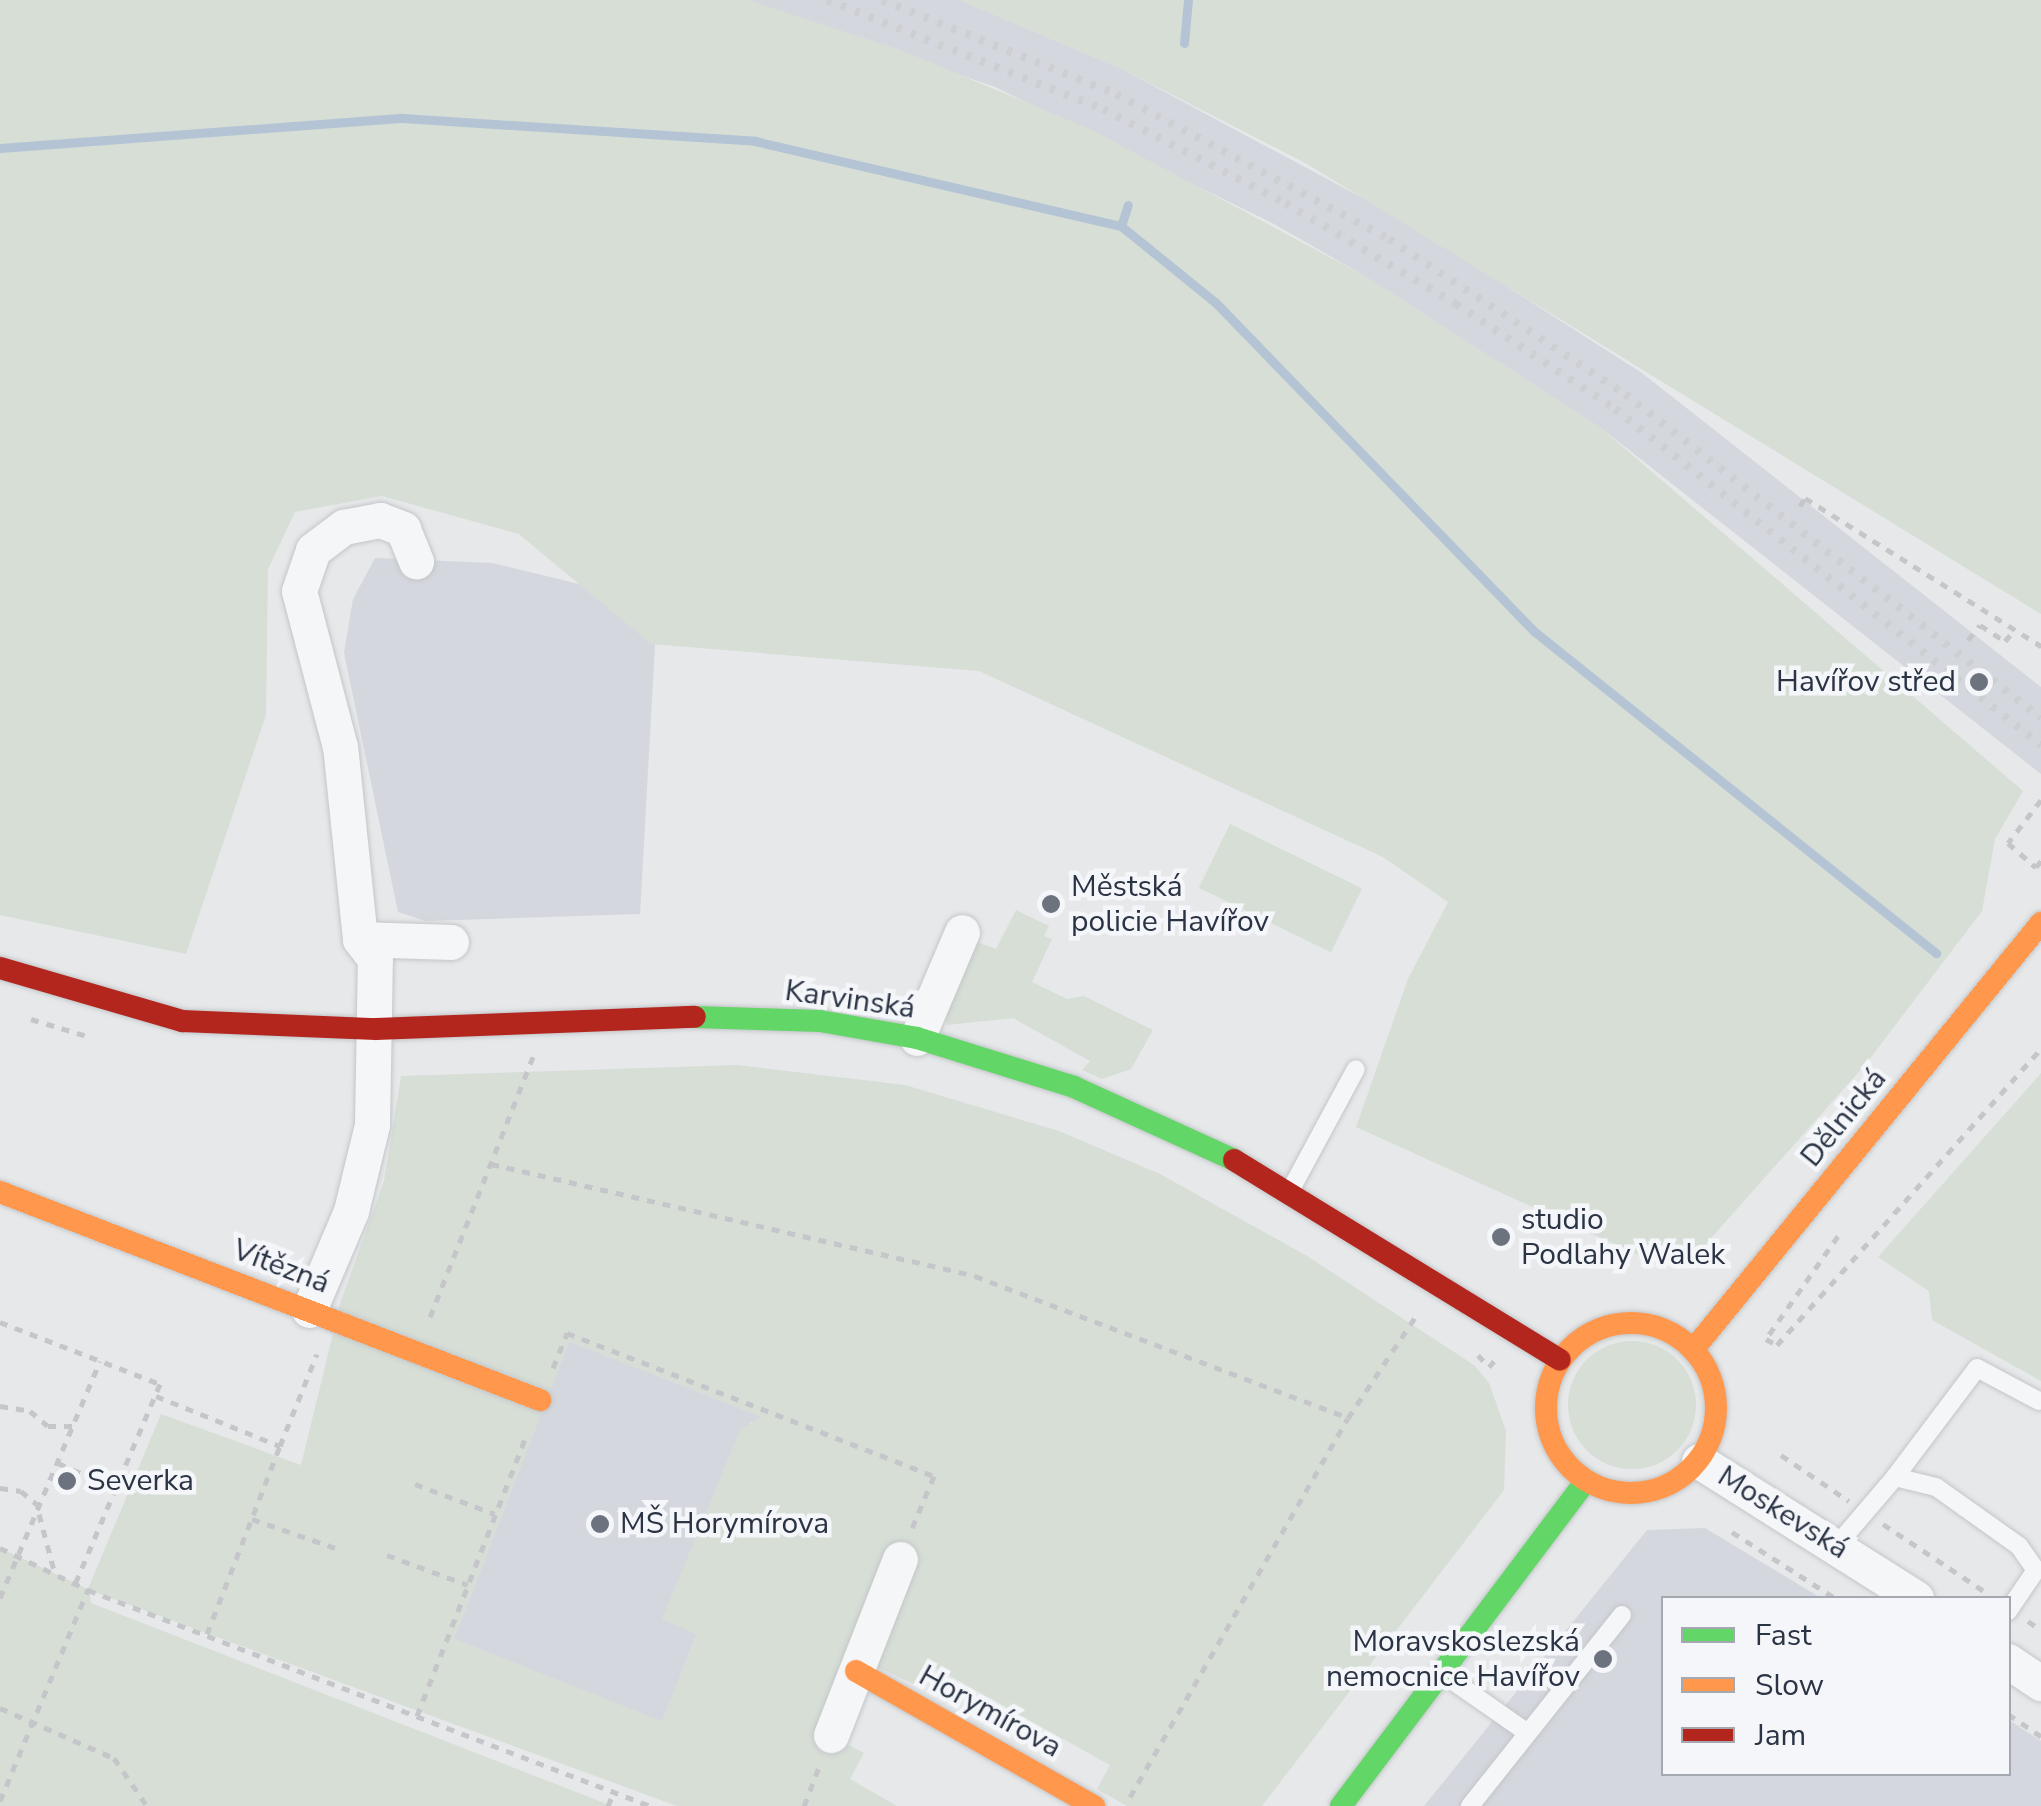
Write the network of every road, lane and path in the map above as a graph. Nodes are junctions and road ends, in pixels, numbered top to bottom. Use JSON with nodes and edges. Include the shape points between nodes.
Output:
{"nodes":[{"id":1,"x":1800,"y":506,"type":"dead end"},
{"id":2,"x":416,"y":561,"type":"dead end"},
{"id":3,"x":2015,"y":630,"type":"junction"},
{"id":4,"x":1968,"y":640,"type":"dead end"},
{"id":5,"x":2041,"y":646,"type":"edge"},
{"id":6,"x":2041,"y":800,"type":"edge"},
{"id":7,"x":2041,"y":861,"type":"edge"},
{"id":8,"x":2041,"y":923,"type":"edge"},
{"id":9,"x":962,"y":932,"type":"dead end"},
{"id":10,"x":360,"y":939,"type":"junction"},
{"id":11,"x":451,"y":942,"type":"dead end"},
{"id":12,"x":0,"y":968,"type":"edge"},
{"id":13,"x":16,"y":1014,"type":"dead end"},
{"id":14,"x":376,"y":1029,"type":"junction"},
{"id":15,"x":917,"y":1038,"type":"junction"},
{"id":16,"x":103,"y":1039,"type":"dead end"},
{"id":17,"x":520,"y":1050,"type":"dead end"},
{"id":18,"x":2041,"y":1050,"type":"edge"},
{"id":19,"x":1356,"y":1069,"type":"dead end"},
{"id":20,"x":491,"y":1164,"type":"junction"},
{"id":21,"x":1291,"y":1190,"type":"junction"},
{"id":22,"x":0,"y":1192,"type":"edge"},
{"id":23,"x":1404,"y":1300,"type":"dead end"},
{"id":24,"x":1420,"y":1310,"type":"junction"},
{"id":25,"x":320,"y":1314,"type":"junction"},
{"id":26,"x":1434,"y":1319,"type":"dead end"},
{"id":27,"x":0,"y":1322,"type":"edge"},
{"id":28,"x":1766,"y":1339,"type":"dead end"},
{"id":29,"x":1693,"y":1350,"type":"junction"},
{"id":30,"x":417,"y":1352,"type":"junction"},
{"id":31,"x":1476,"y":1352,"type":"dead end"},
{"id":32,"x":100,"y":1360,"type":"junction"},
{"id":33,"x":1560,"y":1360,"type":"junction"},
{"id":34,"x":1489,"y":1367,"type":"dead end"},
{"id":35,"x":156,"y":1396,"type":"junction"},
{"id":36,"x":540,"y":1400,"type":"junction"},
{"id":37,"x":2039,"y":1401,"type":"edge"},
{"id":38,"x":0,"y":1406,"type":"edge"},
{"id":39,"x":1348,"y":1418,"type":"junction"},
{"id":40,"x":73,"y":1426,"type":"junction"},
{"id":41,"x":280,"y":1446,"type":"junction"},
{"id":42,"x":1781,"y":1455,"type":"dead end"},
{"id":43,"x":1699,"y":1461,"type":"junction"},
{"id":44,"x":58,"y":1463,"type":"junction"},
{"id":45,"x":1895,"y":1477,"type":"junction"},
{"id":46,"x":1586,"y":1481,"type":"junction"},
{"id":47,"x":415,"y":1484,"type":"dead end"},
{"id":48,"x":0,"y":1488,"type":"edge"},
{"id":49,"x":116,"y":1488,"type":"junction"},
{"id":50,"x":40,"y":1509,"type":"junction"},
{"id":51,"x":1862,"y":1510,"type":"junction"},
{"id":52,"x":496,"y":1514,"type":"junction"},
{"id":53,"x":252,"y":1519,"type":"junction"},
{"id":54,"x":1732,"y":1532,"type":"dead end"},
{"id":55,"x":1837,"y":1545,"type":"junction"},
{"id":56,"x":0,"y":1548,"type":"edge"},
{"id":57,"x":338,"y":1549,"type":"dead end"},
{"id":58,"x":387,"y":1555,"type":"dead end"},
{"id":59,"x":20,"y":1556,"type":"junction"},
{"id":60,"x":900,"y":1559,"type":"joint"},
{"id":61,"x":2039,"y":1566,"type":"edge"},
{"id":62,"x":55,"y":1574,"type":"junction"},
{"id":63,"x":75,"y":1584,"type":"junction"},
{"id":64,"x":468,"y":1585,"type":"junction"},
{"id":65,"x":88,"y":1590,"type":"junction"},
{"id":66,"x":1832,"y":1596,"type":"edge"},
{"id":67,"x":1913,"y":1596,"type":"edge"},
{"id":68,"x":1992,"y":1596,"type":"edge"},
{"id":69,"x":0,"y":1598,"type":"edge"},
{"id":70,"x":2011,"y":1607,"type":"edge"},
{"id":71,"x":1622,"y":1615,"type":"dead end"},
{"id":72,"x":207,"y":1635,"type":"junction"},
{"id":73,"x":2011,"y":1663,"type":"edge"},
{"id":74,"x":856,"y":1671,"type":"junction"},
{"id":75,"x":1442,"y":1674,"type":"junction"},
{"id":76,"x":2041,"y":1683,"type":"edge"},
{"id":77,"x":0,"y":1708,"type":"edge"},
{"id":78,"x":416,"y":1716,"type":"junction"},
{"id":79,"x":2011,"y":1716,"type":"edge"},
{"id":80,"x":32,"y":1721,"type":"junction"},
{"id":81,"x":1528,"y":1733,"type":"junction"},
{"id":82,"x":830,"y":1735,"type":"joint"},
{"id":83,"x":2041,"y":1736,"type":"edge"},
{"id":84,"x":614,"y":1792,"type":"junction"},
{"id":85,"x":0,"y":1801,"type":"edge"},
{"id":86,"x":147,"y":1806,"type":"edge"},
{"id":87,"x":608,"y":1806,"type":"edge"},
{"id":88,"x":650,"y":1806,"type":"edge"},
{"id":89,"x":804,"y":1806,"type":"edge"},
{"id":90,"x":1094,"y":1806,"type":"edge"},
{"id":91,"x":1125,"y":1806,"type":"edge"},
{"id":92,"x":1341,"y":1806,"type":"edge"},
{"id":93,"x":1470,"y":1806,"type":"edge"}],
"edges":[{"from":1,"to":3,"type":"path","via":[[1804,498]]},
{"from":2,"to":10,"type":"street","via":[[403,529],[380,520],[344,527],[313,550],[299,591],[340,747]]},
{"from":3,"to":4,"type":"path","via":[[2006,642],[1980,625]]},
{"from":3,"to":5,"type":"path"},
{"from":6,"to":7,"type":"path","via":[[2008,843],[2036,867]]},
{"from":8,"to":29,"type":"street","name":"Dělnická"},
{"from":9,"to":15,"type":"street"},
{"from":10,"to":11,"type":"street"},
{"from":10,"to":14,"type":"street","via":[[375,959]]},
{"from":12,"to":14,"type":"street","name":"Karvinská","via":[[182,1020]]},
{"from":13,"to":16,"type":"path"},
{"from":14,"to":15,"type":"street","name":"Karvinská","via":[[643,1016],[820,1021]]},
{"from":14,"to":25,"type":"street","via":[[364,1165]]},
{"from":15,"to":21,"type":"street","name":"Karvinská","via":[[1074,1086]]},
{"from":17,"to":20,"type":"path","via":[[536,1050]]},
{"from":18,"to":28,"type":"path","via":[[1777,1344]]},
{"from":19,"to":21,"type":"lane"},
{"from":20,"to":30,"type":"path"},
{"from":20,"to":39,"type":"path","via":[[974,1276]]},
{"from":21,"to":33,"type":"street","name":"Karvinská"},
{"from":22,"to":25,"type":"street","name":"Vítězná"},
{"from":23,"to":24,"type":"path"},
{"from":24,"to":26,"type":"path"},
{"from":24,"to":39,"type":"path"},
{"from":25,"to":30,"type":"street","name":"Vítězná"},
{"from":25,"to":41,"type":"path"},
{"from":27,"to":32,"type":"path"},
{"from":29,"to":33,"type":"street","via":[[1662,1328],[1624,1322],[1588,1334]]},
{"from":29,"to":43,"type":"street","via":[[1714,1388],[1716,1409]]},
{"from":30,"to":36,"type":"street","name":"Vítězná"},
{"from":31,"to":34,"type":"path"},
{"from":32,"to":35,"type":"path","via":[[160,1384]]},
{"from":32,"to":40,"type":"path"},
{"from":33,"to":46,"type":"street","via":[[1546,1392],[1547,1426],[1561,1458]]},
{"from":35,"to":41,"type":"path"},
{"from":35,"to":49,"type":"path"},
{"from":36,"to":52,"type":"path"},
{"from":36,"to":60,"type":"path","via":[[566,1334],[934,1476]]},
{"from":37,"to":45,"type":"lane","via":[[1977,1368]]},
{"from":38,"to":40,"type":"path","via":[[30,1411],[48,1426]]},
{"from":39,"to":91,"type":"path"},
{"from":40,"to":44,"type":"path"},
{"from":41,"to":53,"type":"path"},
{"from":42,"to":51,"type":"path"},
{"from":43,"to":46,"type":"street","via":[[1678,1480],[1642,1493]]},
{"from":43,"to":55,"type":"street","name":"Moskevská"},
{"from":44,"to":49,"type":"path"},
{"from":44,"to":50,"type":"path"},
{"from":45,"to":51,"type":"lane"},
{"from":45,"to":61,"type":"lane","via":[[1936,1487]]},
{"from":46,"to":75,"type":"street"},
{"from":47,"to":52,"type":"path"},
{"from":48,"to":50,"type":"path","via":[[20,1490]]},
{"from":49,"to":63,"type":"path"},
{"from":50,"to":59,"type":"path"},
{"from":50,"to":62,"type":"path"},
{"from":51,"to":55,"type":"lane"},
{"from":51,"to":68,"type":"path"},
{"from":52,"to":64,"type":"path"},
{"from":53,"to":57,"type":"path"},
{"from":53,"to":72,"type":"path"},
{"from":54,"to":66,"type":"path"},
{"from":55,"to":67,"type":"street","name":"Moskevská"},
{"from":56,"to":59,"type":"path"},
{"from":58,"to":64,"type":"path"},
{"from":59,"to":62,"type":"path"},
{"from":59,"to":69,"type":"path"},
{"from":60,"to":74,"type":"street"},
{"from":61,"to":70,"type":"lane"},
{"from":62,"to":63,"type":"path"},
{"from":63,"to":65,"type":"path"},
{"from":64,"to":78,"type":"path"},
{"from":65,"to":72,"type":"path"},
{"from":65,"to":80,"type":"path"},
{"from":71,"to":81,"type":"lane"},
{"from":72,"to":78,"type":"path"},
{"from":73,"to":76,"type":"street"},
{"from":74,"to":82,"type":"street"},
{"from":74,"to":90,"type":"street","name":"Horymírova"},
{"from":75,"to":81,"type":"lane"},
{"from":75,"to":92,"type":"street"},
{"from":77,"to":80,"type":"path"},
{"from":78,"to":84,"type":"path"},
{"from":79,"to":83,"type":"path"},
{"from":80,"to":85,"type":"path"},
{"from":80,"to":86,"type":"path","via":[[114,1758]]},
{"from":81,"to":93,"type":"lane"},
{"from":82,"to":89,"type":"path"},
{"from":84,"to":87,"type":"path"},
{"from":84,"to":88,"type":"path"}]}
